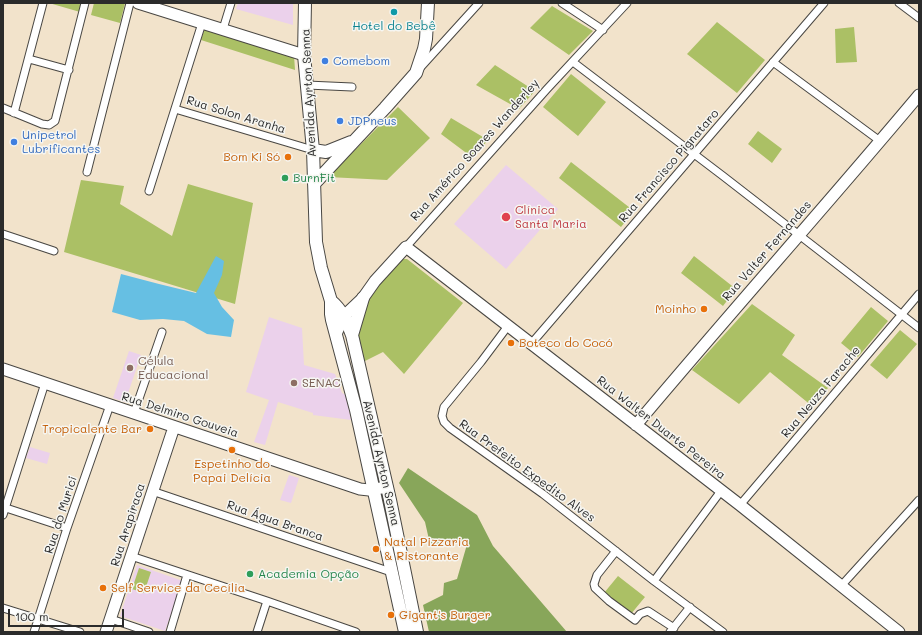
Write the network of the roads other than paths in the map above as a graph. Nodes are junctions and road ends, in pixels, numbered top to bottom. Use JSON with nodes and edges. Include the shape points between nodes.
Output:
{"nodes":[{"id":1,"x":43,"y":3,"type":"edge"},
{"id":2,"x":85,"y":3,"type":"edge"},
{"id":3,"x":130,"y":3,"type":"edge"},
{"id":4,"x":138,"y":3,"type":"edge"},
{"id":5,"x":231,"y":3,"type":"edge"},
{"id":6,"x":305,"y":3,"type":"edge"},
{"id":7,"x":428,"y":3,"type":"edge"},
{"id":8,"x":479,"y":3,"type":"edge"},
{"id":9,"x":562,"y":3,"type":"edge"},
{"id":10,"x":627,"y":3,"type":"edge"},
{"id":11,"x":824,"y":3,"type":"edge"},
{"id":12,"x":899,"y":3,"type":"edge"},
{"id":13,"x":166,"y":7,"type":"edge"},
{"id":14,"x":919,"y":18,"type":"edge"},
{"id":15,"x":202,"y":22,"type":"junction"},
{"id":16,"x":223,"y":29,"type":"junction"},
{"id":17,"x":603,"y":30,"type":"junction"},
{"id":18,"x":426,"y":39,"type":"junction"},
{"id":19,"x":442,"y":44,"type":"junction"},
{"id":20,"x":304,"y":55,"type":"junction"},
{"id":21,"x":29,"y":59,"type":"junction"},
{"id":22,"x":572,"y":62,"type":"junction"},
{"id":23,"x":773,"y":62,"type":"junction"},
{"id":24,"x":69,"y":70,"type":"junction"},
{"id":25,"x":416,"y":73,"type":"junction"},
{"id":26,"x":307,"y":85,"type":"junction"},
{"id":27,"x":352,"y":86,"type":"dead end"},
{"id":28,"x":919,"y":94,"type":"edge"},
{"id":29,"x":3,"y":108,"type":"edge"},
{"id":30,"x":175,"y":109,"type":"junction"},
{"id":31,"x":14,"y":112,"type":"junction"},
{"id":32,"x":354,"y":141,"type":"junction"},
{"id":33,"x":880,"y":141,"type":"junction"},
{"id":34,"x":313,"y":150,"type":"junction"},
{"id":35,"x":693,"y":154,"type":"junction"},
{"id":36,"x":87,"y":172,"type":"dead end"},
{"id":37,"x":314,"y":184,"type":"junction"},
{"id":38,"x":149,"y":191,"type":"dead end"},
{"id":39,"x":3,"y":234,"type":"edge"},
{"id":40,"x":799,"y":235,"type":"junction"},
{"id":41,"x":406,"y":247,"type":"junction"},
{"id":42,"x":54,"y":251,"type":"dead end"},
{"id":43,"x":919,"y":294,"type":"edge"},
{"id":44,"x":363,"y":298,"type":"junction"},
{"id":45,"x":331,"y":304,"type":"junction"},
{"id":46,"x":902,"y":314,"type":"junction"},
{"id":47,"x":344,"y":316,"type":"junction"},
{"id":48,"x":508,"y":326,"type":"junction"},
{"id":49,"x":919,"y":328,"type":"edge"},
{"id":50,"x":162,"y":332,"type":"dead end"},
{"id":51,"x":336,"y":334,"type":"junction"},
{"id":52,"x":352,"y":335,"type":"junction"},
{"id":53,"x":531,"y":344,"type":"junction"},
{"id":54,"x":3,"y":369,"type":"edge"},
{"id":55,"x":44,"y":383,"type":"junction"},
{"id":56,"x":110,"y":405,"type":"junction"},
{"id":57,"x":134,"y":413,"type":"junction"},
{"id":58,"x":636,"y":425,"type":"junction"},
{"id":59,"x":174,"y":427,"type":"junction"},
{"id":60,"x":372,"y":485,"type":"junction"},
{"id":61,"x":387,"y":487,"type":"junction"},
{"id":62,"x":152,"y":491,"type":"junction"},
{"id":63,"x":721,"y":491,"type":"junction"},
{"id":64,"x":919,"y":500,"type":"edge"},
{"id":65,"x":740,"y":505,"type":"junction"},
{"id":66,"x":4,"y":507,"type":"edge"},
{"id":67,"x":3,"y":515,"type":"edge"},
{"id":68,"x":67,"y":528,"type":"junction"},
{"id":69,"x":616,"y":551,"type":"junction"},
{"id":70,"x":131,"y":556,"type":"junction"},
{"id":71,"x":391,"y":572,"type":"junction"},
{"id":72,"x":187,"y":575,"type":"junction"},
{"id":73,"x":654,"y":581,"type":"junction"},
{"id":74,"x":840,"y":586,"type":"junction"},
{"id":75,"x":267,"y":601,"type":"junction"},
{"id":76,"x":3,"y":608,"type":"edge"},
{"id":77,"x":690,"y":608,"type":"junction"},
{"id":78,"x":39,"y":619,"type":"junction"},
{"id":79,"x":110,"y":619,"type":"junction"},
{"id":80,"x":672,"y":630,"type":"edge"},
{"id":81,"x":34,"y":632,"type":"edge"},
{"id":82,"x":80,"y":632,"type":"edge"},
{"id":83,"x":106,"y":632,"type":"edge"},
{"id":84,"x":148,"y":632,"type":"edge"},
{"id":85,"x":170,"y":632,"type":"edge"},
{"id":86,"x":257,"y":632,"type":"edge"},
{"id":87,"x":356,"y":632,"type":"edge"},
{"id":88,"x":405,"y":632,"type":"edge"},
{"id":89,"x":417,"y":632,"type":"edge"},
{"id":90,"x":722,"y":632,"type":"edge"},
{"id":91,"x":900,"y":632,"type":"edge"}],
"edges":[{"from":1,"to":21,"type":"street"},
{"from":2,"to":24,"type":"street"},
{"from":3,"to":36,"type":"street"},
{"from":4,"to":13,"type":"main road"},
{"from":5,"to":16,"type":"street"},
{"from":6,"to":20,"type":"main road","name":"Avenida Ayrton Senna"},
{"from":7,"to":18,"type":"main road"},
{"from":8,"to":19,"type":"street"},
{"from":9,"to":17,"type":"street"},
{"from":10,"to":17,"type":"street","name":"Rua Américo Soares Wanderley"},
{"from":11,"to":23,"type":"street","name":"Rua Francisco Pignataro"},
{"from":12,"to":14,"type":"street"},
{"from":13,"to":15,"type":"main road"},
{"from":15,"to":16,"type":"main road"},
{"from":15,"to":30,"type":"street"},
{"from":16,"to":20,"type":"main road"},
{"from":17,"to":22,"type":"street","name":"Rua Américo Soares Wanderley"},
{"from":18,"to":19,"type":"street","via":[[432,44]]},
{"from":18,"to":25,"type":"main road"},
{"from":19,"to":25,"type":"street"},
{"from":20,"to":26,"type":"main road","name":"Avenida Ayrton Senna"},
{"from":21,"to":24,"type":"street"},
{"from":21,"to":31,"type":"street"},
{"from":22,"to":35,"type":"street"},
{"from":22,"to":41,"type":"street","name":"Rua Américo Soares Wanderley"},
{"from":23,"to":33,"type":"street"},
{"from":23,"to":35,"type":"street","name":"Rua Francisco Pignataro"},
{"from":24,"to":31,"type":"street","via":[[55,121],[49,125],[42,124]]},
{"from":25,"to":32,"type":"main road"},
{"from":26,"to":27,"type":"street"},
{"from":26,"to":34,"type":"main road","name":"Avenida Ayrton Senna"},
{"from":28,"to":33,"type":"main road","name":"Rua Valter Fernandes"},
{"from":29,"to":31,"type":"street"},
{"from":30,"to":34,"type":"street","name":"Rua Solon Aranha"},
{"from":30,"to":38,"type":"street"},
{"from":32,"to":34,"type":"main road","via":[[326,152]]},
{"from":32,"to":37,"type":"main road"},
{"from":33,"to":40,"type":"main road","name":"Rua Valter Fernandes"},
{"from":34,"to":37,"type":"main road","name":"Avenida Ayrton Senna"},
{"from":35,"to":40,"type":"street"},
{"from":35,"to":53,"type":"street","name":"Rua Francisco Pignataro"},
{"from":37,"to":45,"type":"main road","name":"Avenida Ayrton Senna","via":[[317,249]]},
{"from":39,"to":42,"type":"street"},
{"from":40,"to":46,"type":"street"},
{"from":40,"to":58,"type":"main road","name":"Rua Valter Fernandes"},
{"from":41,"to":44,"type":"main road","name":"Rua Américo Soares Wanderley"},
{"from":41,"to":48,"type":"main road","name":"Rua Walter Duarte Pereira"},
{"from":43,"to":46,"type":"street","name":"Rua Neuza Farache"},
{"from":44,"to":47,"type":"main road","name":"Rua Américo Soares Wanderley"},
{"from":44,"to":52,"type":"main road"},
{"from":45,"to":47,"type":"main road","name":"Avenida Ayrton Senna","via":[[337,306]]},
{"from":45,"to":51,"type":"main road","name":"Avenida Ayrton Senna"},
{"from":46,"to":49,"type":"street"},
{"from":46,"to":65,"type":"street","name":"Rua Neuza Farache"},
{"from":47,"to":51,"type":"main road","name":"Rua Américo Soares Wanderley"},
{"from":47,"to":52,"type":"main road","name":"Avenida Ayrton Senna"},
{"from":48,"to":53,"type":"main road","name":"Rua Walter Duarte Pereira"},
{"from":48,"to":69,"type":"street","name":"Rua Prefeito Expedito Alves","via":[[444,407],[443,420],[450,428],[531,485]]},
{"from":50,"to":57,"type":"street"},
{"from":51,"to":60,"type":"main road","name":"Avenida Ayrton Senna"},
{"from":52,"to":61,"type":"main road","name":"Avenida Ayrton Senna"},
{"from":53,"to":58,"type":"main road","name":"Rua Walter Duarte Pereira"},
{"from":54,"to":55,"type":"main road","name":"Rua Delmiro Gouveia"},
{"from":55,"to":56,"type":"main road","name":"Rua Delmiro Gouveia"},
{"from":55,"to":66,"type":"street"},
{"from":56,"to":57,"type":"main road","name":"Rua Delmiro Gouveia"},
{"from":56,"to":68,"type":"street","name":"Rua do Murici"},
{"from":57,"to":59,"type":"main road","name":"Rua Delmiro Gouveia"},
{"from":58,"to":63,"type":"main road","name":"Rua Walter Duarte Pereira"},
{"from":59,"to":60,"type":"main road","name":"Rua Delmiro Gouveia","via":[[348,484]]},
{"from":59,"to":62,"type":"main road","name":"Rua Arapiraca"},
{"from":60,"to":61,"type":"main road","name":"Rua Delmiro Gouveia"},
{"from":60,"to":71,"type":"main road","name":"Avenida Ayrton Senna"},
{"from":61,"to":89,"type":"main road","name":"Avenida Ayrton Senna"},
{"from":62,"to":70,"type":"main road","name":"Rua Arapiraca"},
{"from":62,"to":71,"type":"street","name":"Rua Água Branca"},
{"from":63,"to":65,"type":"main road","name":"Rua Walter Duarte Pereira"},
{"from":63,"to":73,"type":"street"},
{"from":64,"to":74,"type":"street"},
{"from":65,"to":74,"type":"main road","name":"Rua Walter Duarte Pereira"},
{"from":66,"to":67,"type":"street"},
{"from":66,"to":68,"type":"street"},
{"from":68,"to":78,"type":"street","name":"Rua do Murici"},
{"from":69,"to":73,"type":"street","name":"Rua Prefeito Expedito Alves"},
{"from":69,"to":80,"type":"street","via":[[597,575],[594,581],[596,588],[635,620],[640,614],[648,611]]},
{"from":70,"to":72,"type":"street"},
{"from":70,"to":79,"type":"main road","name":"Rua Arapiraca"},
{"from":71,"to":88,"type":"main road","name":"Avenida Ayrton Senna"},
{"from":72,"to":75,"type":"street"},
{"from":72,"to":85,"type":"street"},
{"from":73,"to":77,"type":"street","name":"Rua Prefeito Expedito Alves"},
{"from":74,"to":91,"type":"main road","name":"Rua Walter Duarte Pereira"},
{"from":75,"to":86,"type":"street"},
{"from":75,"to":87,"type":"street"},
{"from":76,"to":78,"type":"street"},
{"from":77,"to":80,"type":"street"},
{"from":77,"to":90,"type":"street","name":"Rua Prefeito Expedito Alves"},
{"from":78,"to":81,"type":"street","name":"Rua do Murici"},
{"from":78,"to":82,"type":"street"},
{"from":79,"to":83,"type":"main road","name":"Rua Arapiraca"},
{"from":79,"to":84,"type":"street"}]}
